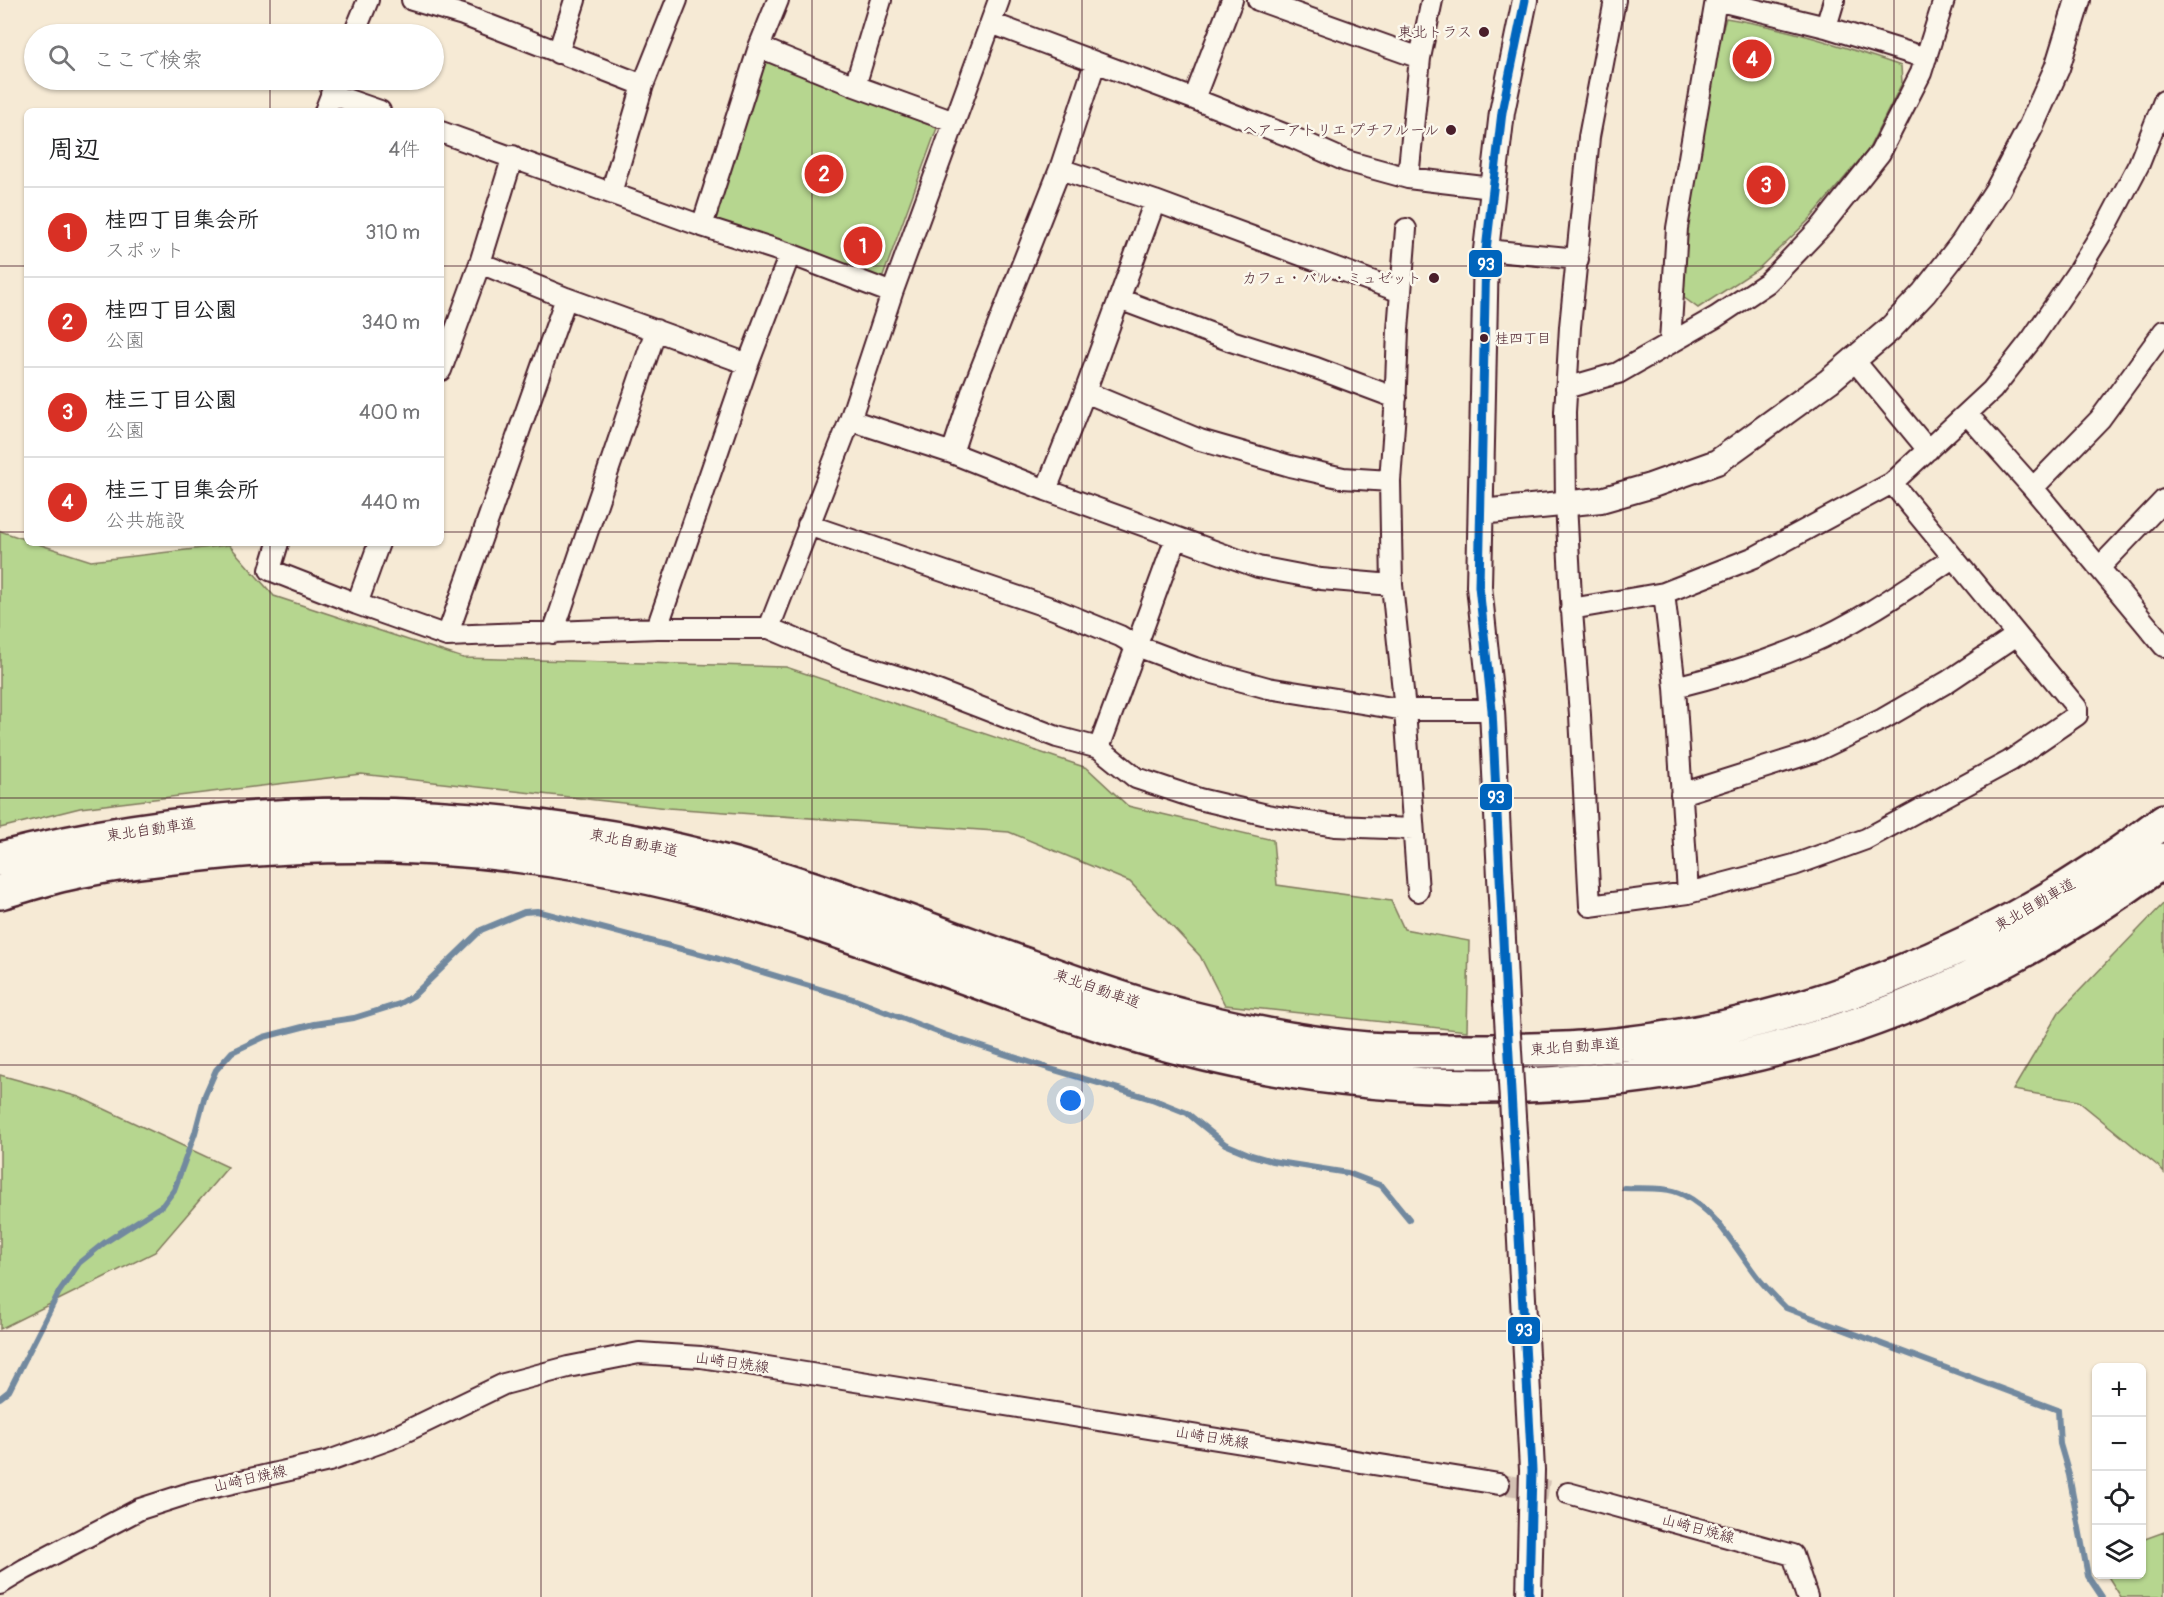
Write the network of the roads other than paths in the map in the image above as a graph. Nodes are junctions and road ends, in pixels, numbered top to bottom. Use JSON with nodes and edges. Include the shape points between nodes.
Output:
{"nodes":[{"id":1,"x":368,"y":0,"type":"edge"},
{"id":2,"x":412,"y":0,"type":"edge"},
{"id":3,"x":575,"y":0,"type":"edge"},
{"id":4,"x":677,"y":0,"type":"edge"},
{"id":5,"x":778,"y":0,"type":"edge"},
{"id":6,"x":881,"y":0,"type":"edge"},
{"id":7,"x":999,"y":0,"type":"edge"},
{"id":8,"x":1232,"y":0,"type":"edge"},
{"id":9,"x":1258,"y":0,"type":"edge"},
{"id":10,"x":1432,"y":0,"type":"edge"},
{"id":11,"x":1525,"y":0,"type":"edge"},
{"id":12,"x":1615,"y":0,"type":"edge"},
{"id":13,"x":1834,"y":0,"type":"edge"},
{"id":14,"x":1944,"y":0,"type":"edge"},
{"id":15,"x":2078,"y":0,"type":"edge"},
{"id":16,"x":466,"y":8,"type":"edge"},
{"id":17,"x":358,"y":24,"type":"edge"},
{"id":18,"x":991,"y":24,"type":"junction"},
{"id":19,"x":1826,"y":27,"type":"junction"},
{"id":20,"x":759,"y":46,"type":"junction"},
{"id":21,"x":558,"y":53,"type":"junction"},
{"id":22,"x":1419,"y":58,"type":"junction"},
{"id":23,"x":1926,"y":58,"type":"junction"},
{"id":24,"x":1095,"y":63,"type":"junction"},
{"id":25,"x":643,"y":85,"type":"junction"},
{"id":26,"x":855,"y":87,"type":"junction"},
{"id":27,"x":331,"y":95,"type":"edge"},
{"id":28,"x":1194,"y":99,"type":"junction"},
{"id":29,"x":2164,"y":101,"type":"edge"},
{"id":30,"x":371,"y":108,"type":"edge"},
{"id":31,"x":954,"y":122,"type":"junction"},
{"id":32,"x":444,"y":133,"type":"edge"},
{"id":33,"x":513,"y":156,"type":"junction"},
{"id":34,"x":1060,"y":169,"type":"junction"},
{"id":35,"x":1408,"y":178,"type":"junction"},
{"id":36,"x":1492,"y":188,"type":"junction"},
{"id":37,"x":611,"y":194,"type":"junction"},
{"id":38,"x":1155,"y":201,"type":"junction"},
{"id":39,"x":702,"y":226,"type":"junction"},
{"id":40,"x":1406,"y":230,"type":"dead end"},
{"id":41,"x":1486,"y":250,"type":"junction"},
{"id":42,"x":790,"y":254,"type":"junction"},
{"id":43,"x":1578,"y":259,"type":"junction"},
{"id":44,"x":480,"y":263,"type":"junction"},
{"id":45,"x":1401,"y":292,"type":"junction"},
{"id":46,"x":892,"y":293,"type":"junction"},
{"id":47,"x":566,"y":297,"type":"junction"},
{"id":48,"x":1119,"y":299,"type":"junction"},
{"id":49,"x":656,"y":330,"type":"junction"},
{"id":50,"x":2164,"y":331,"type":"edge"},
{"id":51,"x":1670,"y":342,"type":"junction"},
{"id":52,"x":1854,"y":360,"type":"junction"},
{"id":53,"x":444,"y":362,"type":"edge"},
{"id":54,"x":748,"y":364,"type":"junction"},
{"id":55,"x":1566,"y":388,"type":"junction"},
{"id":56,"x":1085,"y":392,"type":"junction"},
{"id":57,"x":1396,"y":398,"type":"junction"},
{"id":58,"x":1967,"y":414,"type":"junction"},
{"id":59,"x":850,"y":420,"type":"junction"},
{"id":60,"x":1928,"y":450,"type":"junction"},
{"id":61,"x":952,"y":453,"type":"junction"},
{"id":62,"x":1390,"y":481,"type":"junction"},
{"id":63,"x":1892,"y":483,"type":"junction"},
{"id":64,"x":2033,"y":488,"type":"junction"},
{"id":65,"x":1046,"y":490,"type":"junction"},
{"id":66,"x":2164,"y":500,"type":"edge"},
{"id":67,"x":1566,"y":503,"type":"junction"},
{"id":68,"x":1481,"y":512,"type":"junction"},
{"id":69,"x":808,"y":525,"type":"junction"},
{"id":70,"x":1176,"y":538,"type":"junction"},
{"id":71,"x":277,"y":546,"type":"edge"},
{"id":72,"x":378,"y":546,"type":"edge"},
{"id":73,"x":1953,"y":558,"type":"junction"},
{"id":74,"x":2099,"y":568,"type":"junction"},
{"id":75,"x":1392,"y":585,"type":"junction"},
{"id":76,"x":1664,"y":592,"type":"junction"},
{"id":77,"x":357,"y":604,"type":"junction"},
{"id":78,"x":1571,"y":609,"type":"junction"},
{"id":79,"x":657,"y":628,"type":"junction"},
{"id":80,"x":769,"y":628,"type":"junction"},
{"id":81,"x":553,"y":633,"type":"junction"},
{"id":82,"x":2016,"y":635,"type":"junction"},
{"id":83,"x":447,"y":636,"type":"junction"},
{"id":84,"x":1137,"y":646,"type":"junction"},
{"id":85,"x":2164,"y":646,"type":"edge"},
{"id":86,"x":1675,"y":687,"type":"junction"},
{"id":87,"x":1405,"y":710,"type":"junction"},
{"id":88,"x":1492,"y":710,"type":"junction"},
{"id":89,"x":1099,"y":748,"type":"junction"},
{"id":90,"x":1681,"y":794,"type":"junction"},
{"id":91,"x":2164,"y":820,"type":"edge"},
{"id":92,"x":1413,"y":829,"type":"junction"},
{"id":93,"x":0,"y":859,"type":"edge"},
{"id":94,"x":2164,"y":861,"type":"edge"},
{"id":95,"x":1418,"y":891,"type":"dead end"},
{"id":96,"x":0,"y":892,"type":"edge"},
{"id":97,"x":1688,"y":893,"type":"junction"},
{"id":98,"x":1499,"y":1484,"type":"tunnel mouth"},
{"id":99,"x":1568,"y":1493,"type":"tunnel mouth"},
{"id":100,"x":0,"y":1584,"type":"edge"},
{"id":101,"x":1529,"y":1597,"type":"edge"},
{"id":102,"x":1807,"y":1597,"type":"edge"}],
"edges":[{"from":1,"to":17,"type":"street"},
{"from":2,"to":16,"type":"street"},
{"from":3,"to":21,"type":"street"},
{"from":4,"to":25,"type":"street"},
{"from":5,"to":20,"type":"street"},
{"from":6,"to":26,"type":"street"},
{"from":7,"to":18,"type":"street"},
{"from":8,"to":28,"type":"street"},
{"from":9,"to":22,"type":"street"},
{"from":10,"to":22,"type":"street"},
{"from":11,"to":36,"type":"street","via":[[1502,112]]},
{"from":12,"to":43,"type":"street","via":[[1589,137]]},
{"from":13,"to":19,"type":"street"},
{"from":14,"to":23,"type":"street"},
{"from":15,"to":52,"type":"street","via":[[2056,68],[1998,189],[1964,243],[1924,293]]},
{"from":16,"to":21,"type":"street"},
{"from":18,"to":24,"type":"street"},
{"from":18,"to":31,"type":"street"},
{"from":19,"to":23,"type":"street"},
{"from":19,"to":51,"type":"street","via":[[1716,0],[1677,228]]},
{"from":20,"to":26,"type":"street"},
{"from":20,"to":39,"type":"street"},
{"from":21,"to":25,"type":"street"},
{"from":22,"to":35,"type":"street"},
{"from":23,"to":51,"type":"street","via":[[1880,153],[1822,226],[1767,283]]},
{"from":24,"to":28,"type":"street"},
{"from":24,"to":34,"type":"street"},
{"from":25,"to":37,"type":"street"},
{"from":26,"to":31,"type":"street"},
{"from":27,"to":30,"type":"street"},
{"from":28,"to":35,"type":"street","via":[[1346,161]]},
{"from":29,"to":58,"type":"street","via":[[2139,164],[2077,273],[2032,339],[1992,390]]},
{"from":31,"to":46,"type":"street"},
{"from":32,"to":33,"type":"street"},
{"from":33,"to":37,"type":"street"},
{"from":33,"to":44,"type":"street"},
{"from":34,"to":38,"type":"street"},
{"from":34,"to":61,"type":"street","via":[[972,389]]},
{"from":35,"to":36,"type":"street"},
{"from":36,"to":41,"type":"street"},
{"from":37,"to":39,"type":"street"},
{"from":38,"to":45,"type":"street"},
{"from":38,"to":48,"type":"street"},
{"from":39,"to":42,"type":"street"},
{"from":40,"to":45,"type":"street"},
{"from":41,"to":43,"type":"street"},
{"from":41,"to":68,"type":"street"},
{"from":42,"to":46,"type":"street"},
{"from":42,"to":54,"type":"street"},
{"from":43,"to":55,"type":"street"},
{"from":44,"to":47,"type":"street"},
{"from":44,"to":53,"type":"street"},
{"from":45,"to":57,"type":"street"},
{"from":46,"to":59,"type":"street"},
{"from":47,"to":49,"type":"street"},
{"from":47,"to":83,"type":"street"},
{"from":48,"to":56,"type":"street"},
{"from":48,"to":57,"type":"street"},
{"from":49,"to":54,"type":"street"},
{"from":49,"to":81,"type":"street"},
{"from":50,"to":64,"type":"street","via":[[2100,419]]},
{"from":51,"to":55,"type":"street","via":[[1618,372]]},
{"from":52,"to":60,"type":"street"},
{"from":52,"to":67,"type":"street","via":[[1717,462],[1601,500]]},
{"from":54,"to":79,"type":"street"},
{"from":55,"to":67,"type":"street"},
{"from":56,"to":62,"type":"street","via":[[1200,440],[1343,478]]},
{"from":56,"to":65,"type":"street"},
{"from":57,"to":62,"type":"street"},
{"from":58,"to":60,"type":"street"},
{"from":58,"to":64,"type":"street"},
{"from":59,"to":61,"type":"street"},
{"from":59,"to":69,"type":"street"},
{"from":60,"to":63,"type":"street"},
{"from":61,"to":65,"type":"street"},
{"from":62,"to":75,"type":"street"},
{"from":63,"to":73,"type":"street"},
{"from":63,"to":76,"type":"street","via":[[1755,557]]},
{"from":64,"to":74,"type":"street"},
{"from":65,"to":70,"type":"street"},
{"from":66,"to":74,"type":"street"},
{"from":67,"to":68,"type":"street"},
{"from":67,"to":78,"type":"street"},
{"from":68,"to":88,"type":"street","via":[[1479,586]]},
{"from":69,"to":80,"type":"street"},
{"from":69,"to":84,"type":"street","via":[[1053,609]]},
{"from":70,"to":75,"type":"street","via":[[1258,567],[1321,579]]},
{"from":70,"to":84,"type":"street"},
{"from":71,"to":77,"type":"street","via":[[270,570]]},
{"from":72,"to":77,"type":"street"},
{"from":73,"to":82,"type":"street"},
{"from":73,"to":86,"type":"street","via":[[1882,604],[1808,644],[1735,672]]},
{"from":74,"to":85,"type":"street"},
{"from":75,"to":87,"type":"street"},
{"from":76,"to":78,"type":"street"},
{"from":76,"to":86,"type":"street"},
{"from":77,"to":83,"type":"street"},
{"from":78,"to":97,"type":"street","via":[[1590,906]]},
{"from":79,"to":80,"type":"street"},
{"from":79,"to":81,"type":"street"},
{"from":80,"to":89,"type":"street","via":[[842,659],[912,681],[1057,737]]},
{"from":81,"to":83,"type":"street"},
{"from":82,"to":90,"type":"street","via":[[1947,682],[1824,748]]},
{"from":82,"to":97,"type":"street","via":[[2077,708],[2077,715],[2010,761],[1866,839],[1794,865]]},
{"from":84,"to":87,"type":"street","via":[[1195,668],[1268,688]]},
{"from":84,"to":89,"type":"street"},
{"from":86,"to":90,"type":"street"},
{"from":87,"to":88,"type":"street"},
{"from":87,"to":92,"type":"street"},
{"from":88,"to":101,"type":"street","bridge":true,"via":[[1532,1470]]},
{"from":89,"to":92,"type":"street","via":[[1136,778],[1198,799],[1335,826]]},
{"from":90,"to":97,"type":"street"},
{"from":91,"to":93,"type":"highway","name":"東北自動車道","via":[[2057,894],[1984,934],[1865,987],[1750,1022],[1672,1037],[1587,1048],[1517,1051],[1364,1049],[1255,1033],[1141,1004],[743,867],[652,845],[546,827],[442,816],[260,816],[155,827]]},
{"from":92,"to":95,"type":"street"},
{"from":94,"to":96,"type":"highway","name":"東北自動車道","via":[[2098,906],[1999,964],[1938,993],[1811,1040],[1691,1068],[1469,1087],[1332,1077],[1241,1062],[1054,1010],[738,898],[544,857],[362,845],[261,848],[159,858],[67,874]]},
{"from":98,"to":100,"type":"street","name":"山崎日焼線","via":[[701,1357],[639,1353],[504,1384],[390,1439],[329,1461],[193,1492],[140,1509]]},
{"from":99,"to":102,"type":"street","name":"山崎日焼線","via":[[1793,1555]]}]}
